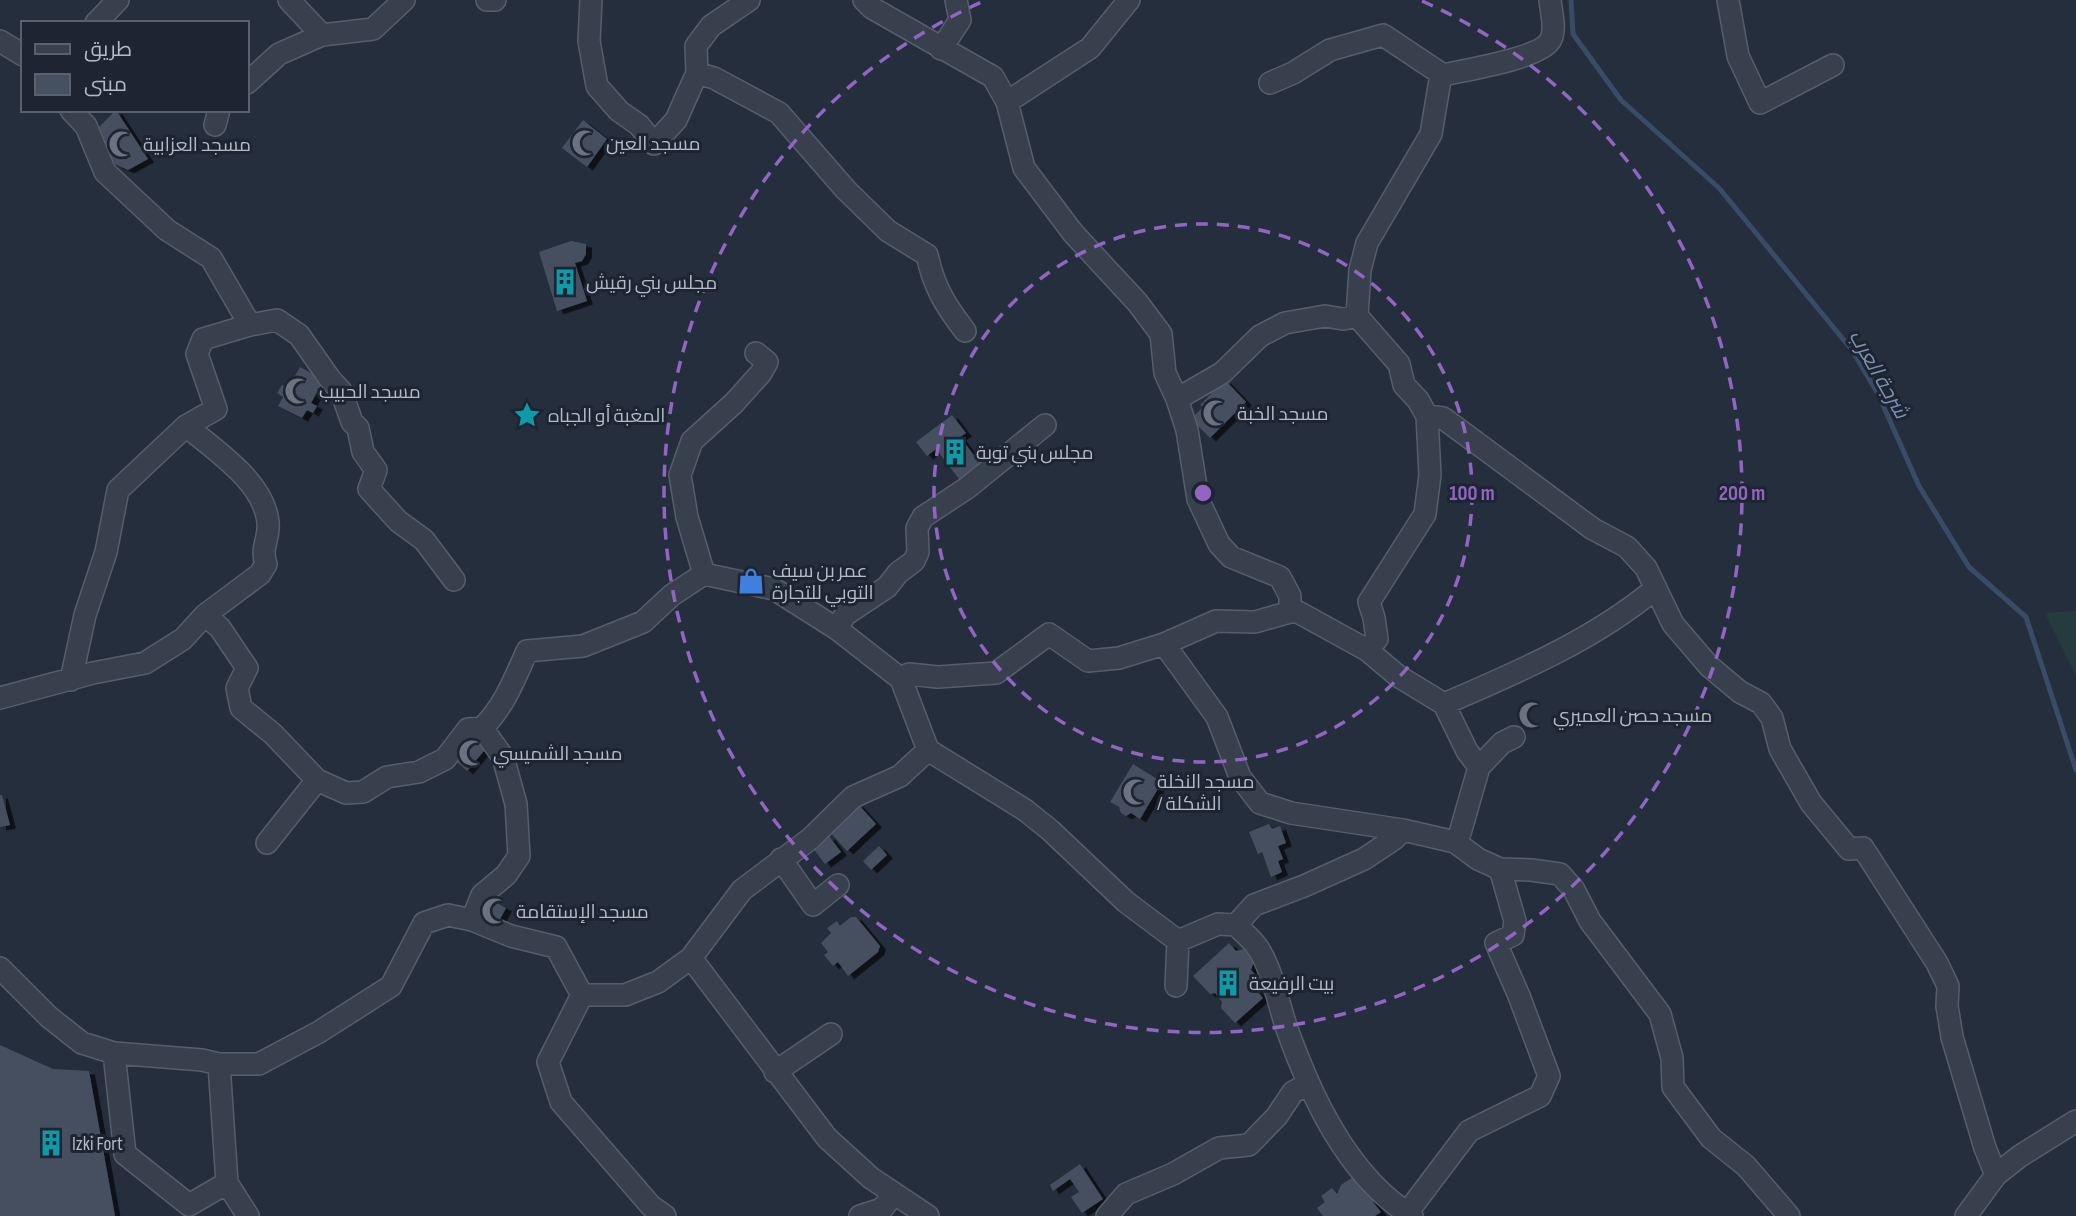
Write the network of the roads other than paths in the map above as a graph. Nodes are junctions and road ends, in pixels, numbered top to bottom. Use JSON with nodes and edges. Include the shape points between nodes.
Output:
{"nodes":[{"id":1,"x":118,"y":0,"type":"edge"},
{"id":2,"x":289,"y":0,"type":"edge"},
{"id":3,"x":404,"y":0,"type":"edge"},
{"id":4,"x":486,"y":0,"type":"edge"},
{"id":5,"x":495,"y":0,"type":"edge"},
{"id":6,"x":748,"y":0,"type":"edge"},
{"id":7,"x":864,"y":0,"type":"edge"},
{"id":8,"x":956,"y":0,"type":"edge"},
{"id":9,"x":1129,"y":0,"type":"edge"},
{"id":10,"x":1550,"y":0,"type":"edge"},
{"id":11,"x":1728,"y":0,"type":"edge"},
{"id":12,"x":588,"y":1,"type":"edge"},
{"id":13,"x":98,"y":21,"type":"edge"},
{"id":14,"x":322,"y":35,"type":"junction"},
{"id":15,"x":0,"y":41,"type":"edge"},
{"id":16,"x":941,"y":49,"type":"junction"},
{"id":17,"x":21,"y":54,"type":"edge"},
{"id":18,"x":1833,"y":65,"type":"dead end"},
{"id":19,"x":697,"y":73,"type":"junction"},
{"id":20,"x":1443,"y":75,"type":"junction"},
{"id":21,"x":248,"y":82,"type":"edge"},
{"id":22,"x":1269,"y":83,"type":"dead end"},
{"id":23,"x":1007,"y":102,"type":"junction"},
{"id":24,"x":73,"y":112,"type":"edge"},
{"id":25,"x":1357,"y":316,"type":"junction"},
{"id":26,"x":250,"y":325,"type":"junction"},
{"id":27,"x":965,"y":331,"type":"dead end"},
{"id":28,"x":756,"y":354,"type":"dead end"},
{"id":29,"x":1177,"y":399,"type":"junction"},
{"id":30,"x":1427,"y":416,"type":"junction"},
{"id":31,"x":1045,"y":425,"type":"dead end"},
{"id":32,"x":186,"y":426,"type":"junction"},
{"id":33,"x":704,"y":574,"type":"junction"},
{"id":34,"x":454,"y":580,"type":"dead end"},
{"id":35,"x":1656,"y":588,"type":"junction"},
{"id":36,"x":1290,"y":612,"type":"junction"},
{"id":37,"x":205,"y":615,"type":"junction"},
{"id":38,"x":837,"y":629,"type":"junction"},
{"id":39,"x":1164,"y":644,"type":"junction"},
{"id":40,"x":1367,"y":650,"type":"junction"},
{"id":41,"x":901,"y":679,"type":"junction"},
{"id":42,"x":71,"y":680,"type":"junction"},
{"id":43,"x":0,"y":698,"type":"edge"},
{"id":44,"x":1444,"y":704,"type":"junction"},
{"id":45,"x":482,"y":728,"type":"junction"},
{"id":46,"x":1514,"y":737,"type":"dead end"},
{"id":47,"x":929,"y":750,"type":"junction"},
{"id":48,"x":1479,"y":766,"type":"junction"},
{"id":49,"x":317,"y":780,"type":"junction"},
{"id":50,"x":1403,"y":830,"type":"junction"},
{"id":51,"x":1455,"y":842,"type":"junction"},
{"id":52,"x":267,"y":843,"type":"dead end"},
{"id":53,"x":781,"y":859,"type":"junction"},
{"id":54,"x":1500,"y":869,"type":"junction"},
{"id":55,"x":838,"y":885,"type":"dead end"},
{"id":56,"x":472,"y":920,"type":"junction"},
{"id":57,"x":1236,"y":925,"type":"junction"},
{"id":58,"x":1178,"y":941,"type":"junction"},
{"id":59,"x":691,"y":958,"type":"junction"},
{"id":60,"x":0,"y":968,"type":"edge"},
{"id":61,"x":1176,"y":986,"type":"dead end"},
{"id":62,"x":582,"y":995,"type":"junction"},
{"id":63,"x":831,"y":1034,"type":"dead end"},
{"id":64,"x":114,"y":1053,"type":"junction"},
{"id":65,"x":219,"y":1064,"type":"junction"},
{"id":66,"x":775,"y":1072,"type":"junction"},
{"id":67,"x":1308,"y":1084,"type":"junction"},
{"id":68,"x":2076,"y":1121,"type":"edge"},
{"id":69,"x":1996,"y":1175,"type":"junction"},
{"id":70,"x":228,"y":1183,"type":"junction"},
{"id":71,"x":894,"y":1195,"type":"junction"},
{"id":72,"x":1409,"y":1214,"type":"edge"},
{"id":73,"x":248,"y":1216,"type":"edge"},
{"id":74,"x":665,"y":1216,"type":"edge"},
{"id":75,"x":860,"y":1216,"type":"edge"},
{"id":76,"x":928,"y":1216,"type":"edge"},
{"id":77,"x":1107,"y":1216,"type":"edge"},
{"id":78,"x":1789,"y":1216,"type":"edge"},
{"id":79,"x":1966,"y":1216,"type":"edge"}],
"edges":[{"from":1,"to":13,"type":"street"},
{"from":2,"to":14,"type":"street"},
{"from":3,"to":14,"type":"street","via":[[373,29]]},
{"from":4,"to":5,"type":"street"},
{"from":6,"to":19,"type":"street","via":[[711,26],[696,46]]},
{"from":7,"to":16,"type":"street"},
{"from":8,"to":16,"type":"street","via":[[960,20]]},
{"from":9,"to":23,"type":"street","via":[[1090,48]]},
{"from":10,"to":20,"type":"street","via":[[1553,31],[1545,48]]},
{"from":11,"to":18,"type":"street","via":[[1738,56],[1760,103]]},
{"from":12,"to":19,"type":"street","via":[[597,86],[654,144],[676,120]]},
{"from":14,"to":21,"type":"street","via":[[278,54]]},
{"from":15,"to":17,"type":"street"},
{"from":16,"to":23,"type":"street","via":[[993,77]]},
{"from":19,"to":27,"type":"street","via":[[779,113],[888,231],[927,255],[942,302]]},
{"from":20,"to":22,"type":"street","via":[[1383,35],[1330,50]]},
{"from":20,"to":25,"type":"street","via":[[1431,134],[1367,243]]},
{"from":23,"to":29,"type":"street","via":[[1024,169],[1161,334],[1165,373]]},
{"from":24,"to":26,"type":"street","via":[[86,126],[105,172],[167,230],[211,258]]},
{"from":25,"to":29,"type":"street","via":[[1285,323],[1260,336],[1222,373]]},
{"from":25,"to":30,"type":"street","via":[[1399,364],[1404,385]]},
{"from":26,"to":32,"type":"street","via":[[203,339],[197,354],[216,409]]},
{"from":26,"to":34,"type":"street","via":[[277,320],[299,335],[341,391],[358,428],[363,452],[376,470],[369,489],[398,521],[424,540]]},
{"from":28,"to":33,"type":"street","via":[[767,362],[761,373],[692,441],[680,475]]},
{"from":29,"to":36,"type":"street","via":[[1198,499],[1219,544],[1231,557],[1280,577],[1290,596]]},
{"from":30,"to":35,"type":"street","via":[[1443,418],[1593,529],[1627,547]]},
{"from":30,"to":40,"type":"street","via":[[1430,475],[1425,514],[1369,602],[1377,639]]},
{"from":31,"to":38,"type":"street","via":[[967,488],[922,517],[914,561],[887,587],[845,615]]},
{"from":32,"to":37,"type":"street","via":[[251,481],[268,519],[269,534],[262,552],[266,564],[260,574]]},
{"from":32,"to":42,"type":"street","via":[[118,490]]},
{"from":33,"to":38,"type":"street","via":[[775,589]]},
{"from":33,"to":45,"type":"street","via":[[643,622],[583,646],[527,650],[504,701]]},
{"from":35,"to":44,"type":"street","via":[[1626,613],[1530,667]]},
{"from":35,"to":69,"type":"street","via":[[1673,624],[1709,666],[1761,703],[1772,718],[1780,749],[1811,803],[1849,849],[1863,848],[1937,963],[1948,986],[1952,1037]]},
{"from":36,"to":39,"type":"street","via":[[1255,622],[1216,621]]},
{"from":36,"to":40,"type":"street","via":[[1298,612]]},
{"from":37,"to":42,"type":"street","via":[[183,639],[145,663]]},
{"from":37,"to":49,"type":"street","via":[[220,628],[247,668],[237,688],[241,709],[273,734]]},
{"from":38,"to":41,"type":"street"},
{"from":39,"to":41,"type":"street","via":[[1088,661],[1049,634],[996,673],[909,674]]},
{"from":39,"to":50,"type":"street","via":[[1217,717],[1240,777],[1260,803],[1291,813]]},
{"from":40,"to":44,"type":"street"},
{"from":41,"to":47,"type":"street"},
{"from":42,"to":43,"type":"street"},
{"from":44,"to":48,"type":"street"},
{"from":45,"to":49,"type":"street","via":[[468,729],[445,759],[419,772],[387,777],[363,792],[346,793]]},
{"from":45,"to":56,"type":"street","via":[[503,757],[516,804],[519,856],[506,875],[482,895]]},
{"from":46,"to":48,"type":"street"},
{"from":47,"to":53,"type":"street","via":[[900,776],[853,797],[810,839]]},
{"from":47,"to":58,"type":"street","via":[[1025,810],[1126,902]]},
{"from":48,"to":51,"type":"street"},
{"from":49,"to":52,"type":"street"},
{"from":50,"to":51,"type":"street"},
{"from":50,"to":57,"type":"street","via":[[1364,859],[1254,905]]},
{"from":51,"to":54,"type":"street"},
{"from":53,"to":55,"type":"street","via":[[813,905]]},
{"from":53,"to":59,"type":"street","via":[[742,890]]},
{"from":54,"to":72,"type":"street","via":[[1515,921],[1513,935],[1496,943],[1549,1076],[1540,1097],[1469,1131]]},
{"from":54,"to":78,"type":"street","via":[[1560,874],[1574,890],[1590,921],[1660,1014],[1672,1058],[1673,1087],[1711,1138],[1746,1166]]},
{"from":56,"to":62,"type":"street","via":[[556,947]]},
{"from":56,"to":65,"type":"street","via":[[448,915],[424,923],[391,986],[319,1032],[259,1064]]},
{"from":57,"to":58,"type":"street","via":[[1218,924]]},
{"from":57,"to":67,"type":"street","via":[[1256,946],[1274,985]]},
{"from":58,"to":61,"type":"street"},
{"from":59,"to":62,"type":"street","via":[[658,982],[625,995]]},
{"from":59,"to":66,"type":"street"},
{"from":60,"to":64,"type":"street","via":[[82,1043]]},
{"from":62,"to":74,"type":"street","via":[[548,1062],[561,1102],[651,1206]]},
{"from":63,"to":66,"type":"street"},
{"from":64,"to":65,"type":"street"},
{"from":64,"to":70,"type":"street","via":[[125,1154],[189,1205]]},
{"from":65,"to":70,"type":"street"},
{"from":66,"to":71,"type":"street","via":[[827,1138]]},
{"from":67,"to":72,"type":"street","via":[[1356,1164]]},
{"from":67,"to":77,"type":"street","via":[[1293,1092],[1249,1145],[1219,1148],[1126,1194]]},
{"from":68,"to":69,"type":"street"},
{"from":69,"to":79,"type":"street"},
{"from":70,"to":73,"type":"street"},
{"from":71,"to":75,"type":"street","via":[[882,1209]]},
{"from":71,"to":76,"type":"street"}]}
